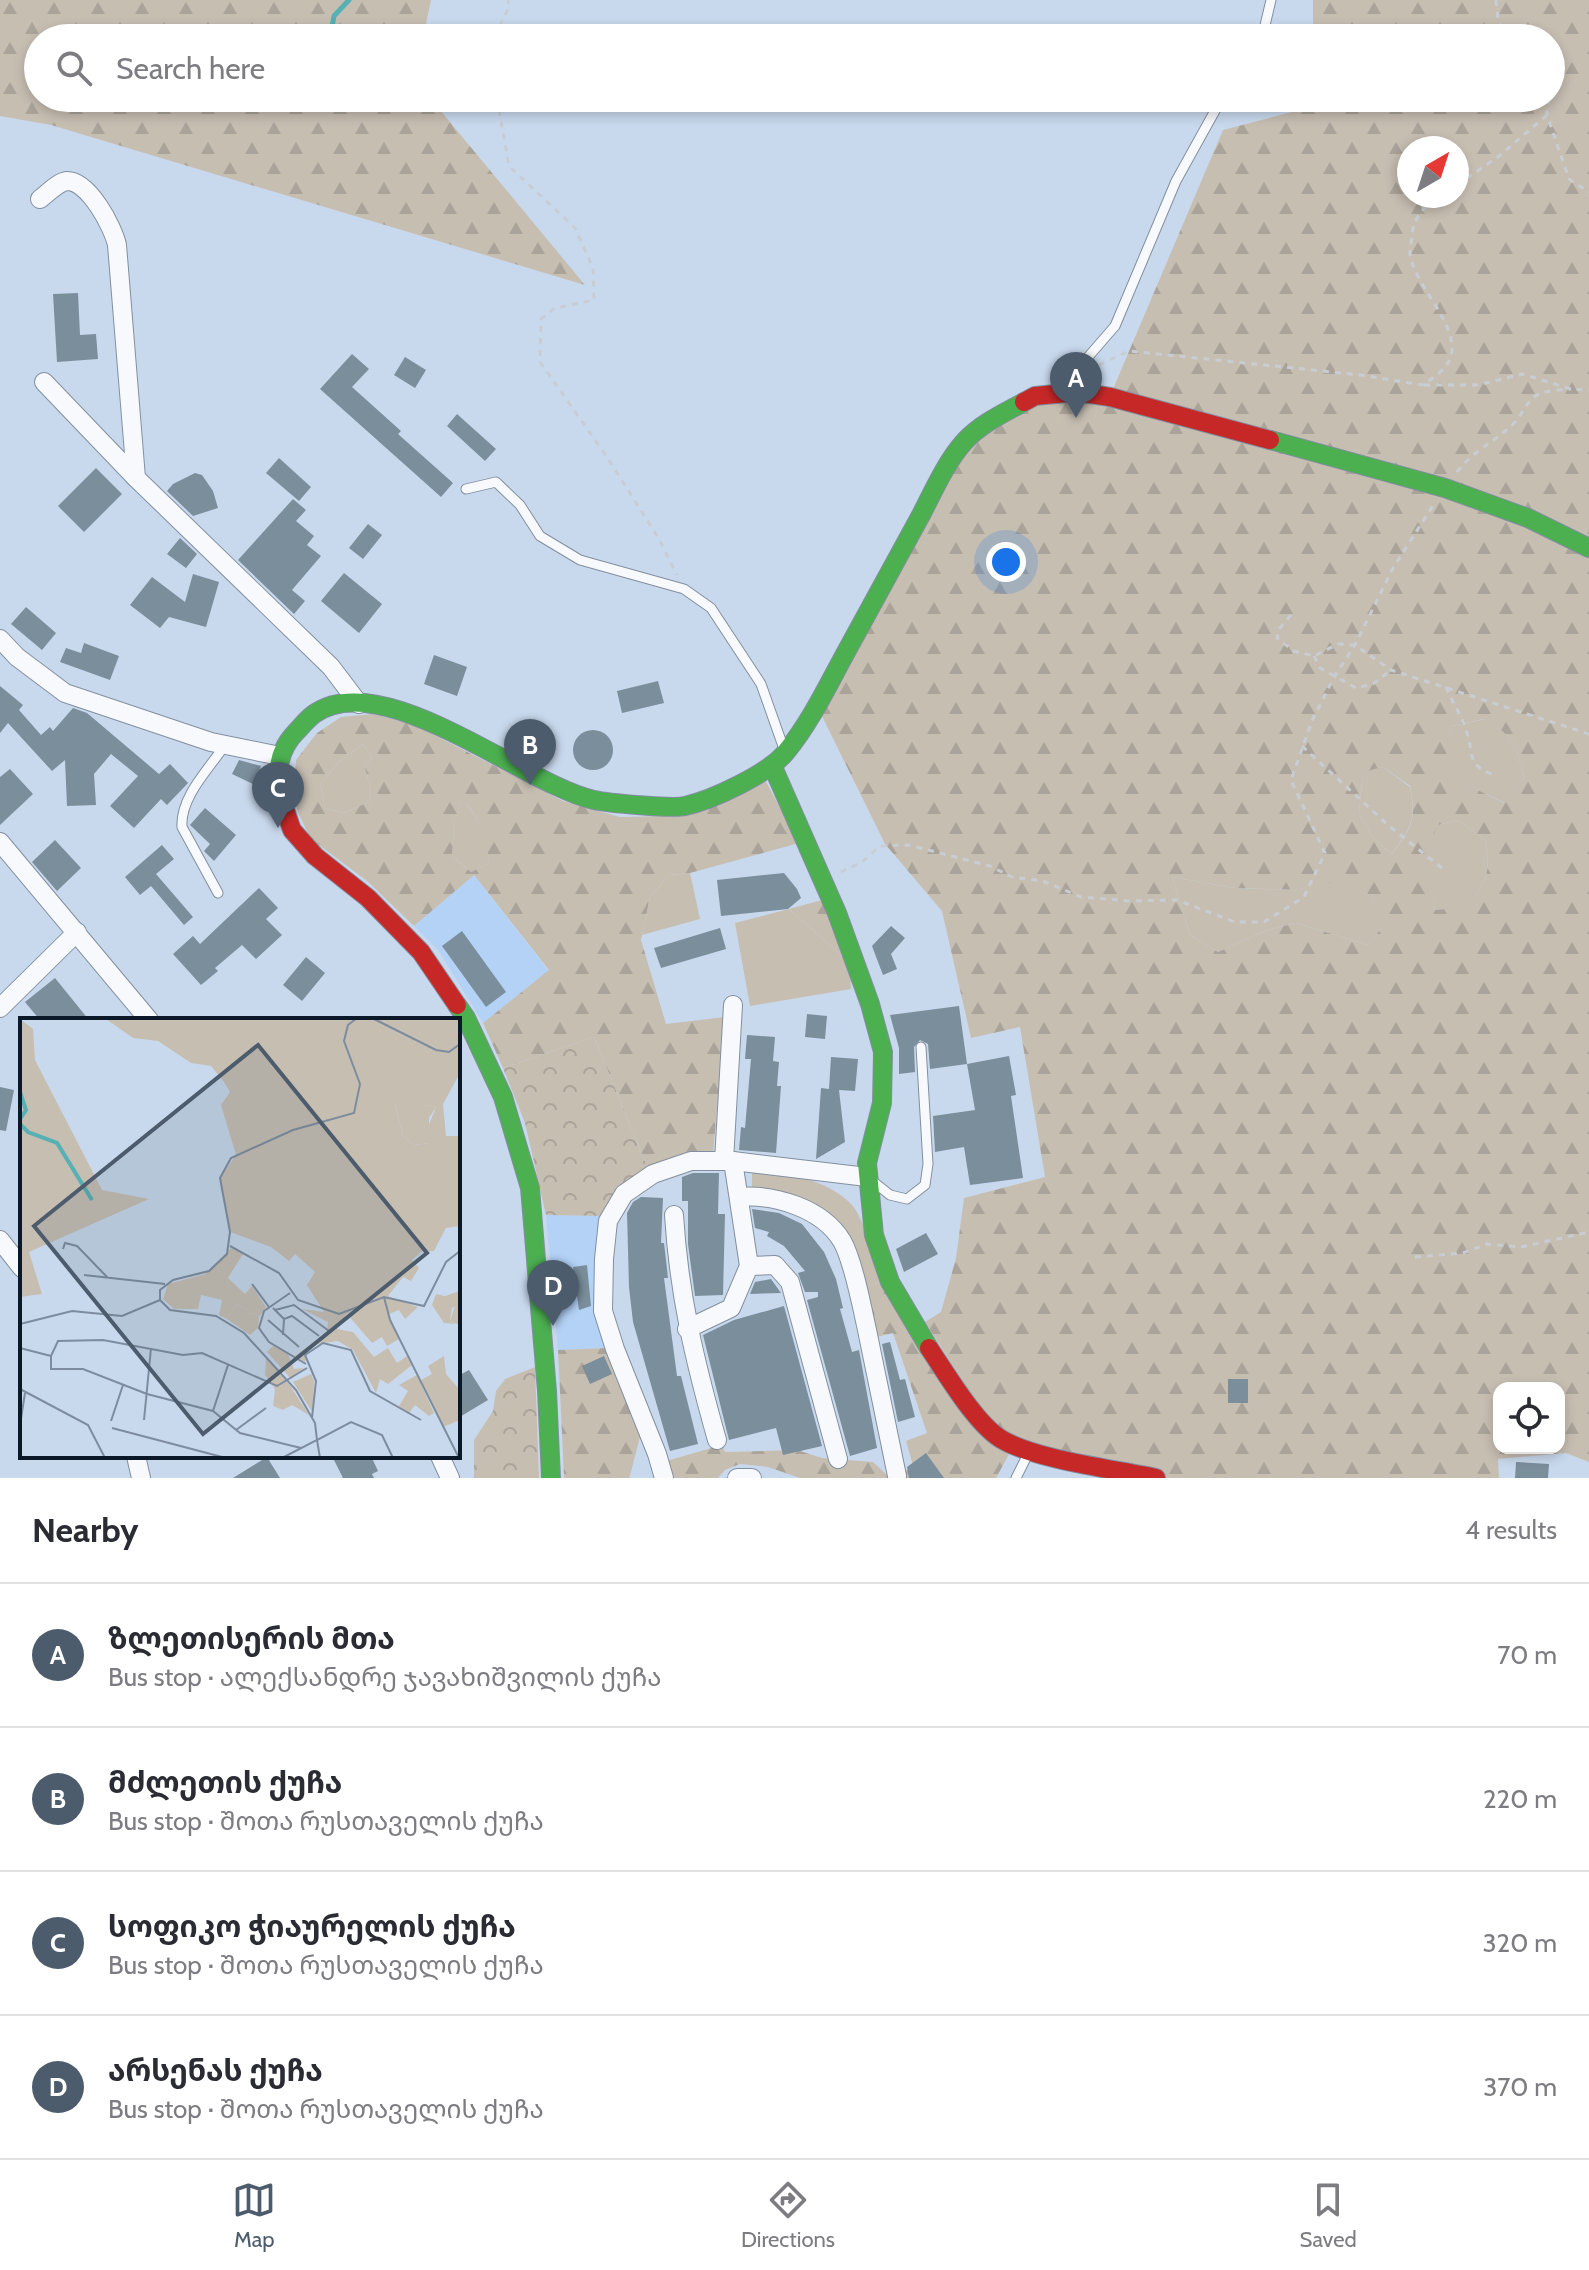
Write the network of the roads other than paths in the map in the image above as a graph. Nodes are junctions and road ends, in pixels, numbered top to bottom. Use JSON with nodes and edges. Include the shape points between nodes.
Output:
{"nodes":[{"id":1,"x":1271,"y":0,"type":"edge"},
{"id":2,"x":1267,"y":24,"type":"edge"},
{"id":3,"x":1214,"y":112,"type":"edge"},
{"id":4,"x":40,"y":199,"type":"dead end"},
{"id":5,"x":44,"y":382,"type":"dead end"},
{"id":6,"x":1035,"y":396,"type":"junction"},
{"id":7,"x":136,"y":478,"type":"junction"},
{"id":8,"x":466,"y":489,"type":"dead end"},
{"id":9,"x":1589,"y":548,"type":"edge"},
{"id":10,"x":0,"y":639,"type":"edge"},
{"id":11,"x":359,"y":704,"type":"junction"},
{"id":12,"x":225,"y":745,"type":"junction"},
{"id":13,"x":280,"y":756,"type":"junction"},
{"id":14,"x":778,"y":759,"type":"junction"},
{"id":15,"x":0,"y":842,"type":"edge"},
{"id":16,"x":218,"y":893,"type":"dead end"},
{"id":17,"x":77,"y":932,"type":"junction"},
{"id":18,"x":733,"y":1005,"type":"dead end"},
{"id":19,"x":0,"y":1008,"type":"edge"},
{"id":20,"x":147,"y":1018,"type":"edge"},
{"id":21,"x":921,"y":1047,"type":"dead end"},
{"id":22,"x":729,"y":1161,"type":"junction"},
{"id":23,"x":867,"y":1177,"type":"junction"},
{"id":24,"x":739,"y":1197,"type":"junction"},
{"id":25,"x":674,"y":1215,"type":"dead end"},
{"id":26,"x":0,"y":1240,"type":"edge"},
{"id":27,"x":20,"y":1265,"type":"edge"},
{"id":28,"x":749,"y":1266,"type":"junction"},
{"id":29,"x":687,"y":1329,"type":"junction"},
{"id":30,"x":717,"y":1440,"type":"dead end"},
{"id":31,"x":1029,"y":1451,"type":"junction"},
{"id":32,"x":136,"y":1458,"type":"edge"},
{"id":33,"x":441,"y":1458,"type":"edge"},
{"id":34,"x":838,"y":1459,"type":"dead end"},
{"id":35,"x":897,"y":1476,"type":"dead end"},
{"id":36,"x":141,"y":1478,"type":"edge"},
{"id":37,"x":450,"y":1478,"type":"edge"},
{"id":38,"x":551,"y":1478,"type":"edge"},
{"id":39,"x":664,"y":1478,"type":"edge"},
{"id":40,"x":737,"y":1478,"type":"edge"},
{"id":41,"x":752,"y":1478,"type":"edge"},
{"id":42,"x":1016,"y":1478,"type":"edge"},
{"id":43,"x":1156,"y":1478,"type":"edge"}],
"edges":[{"from":1,"to":2,"type":"lane"},
{"from":3,"to":6,"type":"lane","via":[[1176,181],[1115,326],[1068,380]]},
{"from":4,"to":7,"type":"street","via":[[63,181],[72,181],[83,187],[114,232]]},
{"from":5,"to":7,"type":"street"},
{"from":6,"to":9,"type":"main road","via":[[1077,392],[1110,397],[1445,488],[1528,518]]},
{"from":6,"to":14,"type":"main road","via":[[964,442],[817,706]]},
{"from":7,"to":11,"type":"street","via":[[331,667]]},
{"from":8,"to":14,"type":"lane","via":[[496,482],[520,505],[540,536],[580,560],[684,589],[711,608],[761,684]]},
{"from":10,"to":12,"type":"street","via":[[65,693]]},
{"from":11,"to":13,"type":"main road","via":[[315,713]]},
{"from":11,"to":14,"type":"main road","via":[[408,714],[462,736],[555,786],[594,800],[683,807],[726,790]]},
{"from":12,"to":13,"type":"street"},
{"from":12,"to":16,"type":"lane","via":[[181,815],[182,827]]},
{"from":13,"to":38,"type":"main road","via":[[278,790],[292,830],[421,952],[466,1018],[503,1097],[530,1188]]},
{"from":14,"to":23,"type":"main road","via":[[862,981],[883,1052],[882,1103]]},
{"from":15,"to":17,"type":"street"},
{"from":17,"to":19,"type":"street"},
{"from":17,"to":20,"type":"street"},
{"from":18,"to":22,"type":"street"},
{"from":21,"to":23,"type":"lane","via":[[925,1185],[907,1199],[890,1195]]},
{"from":22,"to":23,"type":"street"},
{"from":22,"to":24,"type":"street"},
{"from":22,"to":39,"type":"street","via":[[691,1161],[653,1174],[624,1194],[608,1221],[603,1311]]},
{"from":23,"to":31,"type":"main road","via":[[874,1235],[890,1282],[918,1332],[968,1405],[999,1438]]},
{"from":24,"to":28,"type":"street"},
{"from":24,"to":35,"type":"street","via":[[784,1200],[809,1212],[841,1241],[859,1292]]},
{"from":25,"to":29,"type":"street"},
{"from":26,"to":27,"type":"street"},
{"from":28,"to":29,"type":"street","via":[[731,1308]]},
{"from":28,"to":34,"type":"street","via":[[775,1265],[790,1282]]},
{"from":29,"to":30,"type":"street"},
{"from":31,"to":42,"type":"lane"},
{"from":31,"to":43,"type":"main road"},
{"from":32,"to":36,"type":"street"},
{"from":33,"to":37,"type":"street"},
{"from":40,"to":41,"type":"street"}]}
